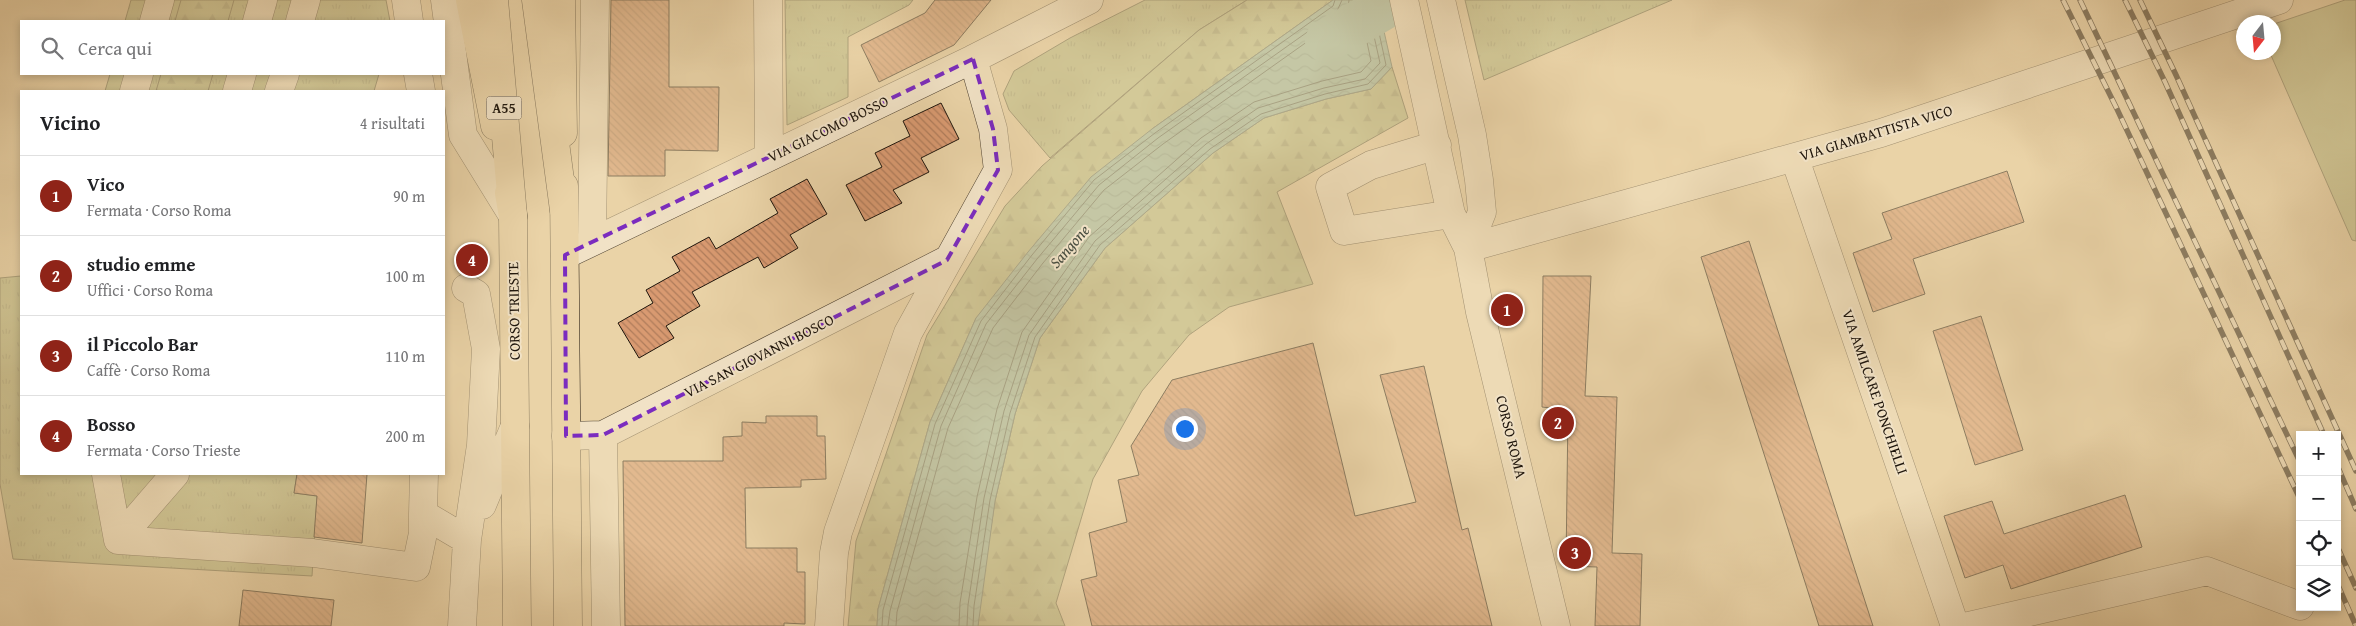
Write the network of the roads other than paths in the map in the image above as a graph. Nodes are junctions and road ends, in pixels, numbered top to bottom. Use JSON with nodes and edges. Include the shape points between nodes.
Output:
{"nodes":[{"id":1,"x":160,"y":0,"type":"edge"},
{"id":2,"x":263,"y":0,"type":"edge"},
{"id":3,"x":306,"y":0,"type":"edge"},
{"id":4,"x":406,"y":0,"type":"edge"},
{"id":5,"x":445,"y":0,"type":"edge"},
{"id":6,"x":470,"y":0,"type":"edge"},
{"id":7,"x":494,"y":0,"type":"edge"},
{"id":8,"x":536,"y":0,"type":"edge"},
{"id":9,"x":561,"y":0,"type":"edge"},
{"id":10,"x":595,"y":0,"type":"edge"},
{"id":11,"x":768,"y":0,"type":"edge"},
{"id":12,"x":1089,"y":0,"type":"edge"},
{"id":13,"x":1404,"y":0,"type":"edge"},
{"id":14,"x":1441,"y":0,"type":"edge"},
{"id":15,"x":2279,"y":0,"type":"edge"},
{"id":16,"x":154,"y":20,"type":"edge"},
{"id":17,"x":257,"y":20,"type":"edge"},
{"id":18,"x":300,"y":20,"type":"edge"},
{"id":19,"x":409,"y":20,"type":"edge"},
{"id":20,"x":973,"y":59,"type":"junction"},
{"id":21,"x":138,"y":75,"type":"edge"},
{"id":22,"x":242,"y":75,"type":"edge"},
{"id":23,"x":285,"y":75,"type":"edge"},
{"id":24,"x":418,"y":75,"type":"edge"},
{"id":25,"x":134,"y":90,"type":"edge"},
{"id":26,"x":237,"y":90,"type":"edge"},
{"id":27,"x":279,"y":90,"type":"edge"},
{"id":28,"x":421,"y":90,"type":"edge"},
{"id":29,"x":1437,"y":145,"type":"junction"},
{"id":30,"x":769,"y":157,"type":"junction"},
{"id":31,"x":1795,"y":159,"type":"junction"},
{"id":32,"x":564,"y":210,"type":"junction"},
{"id":33,"x":1451,"y":214,"type":"junction"},
{"id":34,"x":513,"y":216,"type":"junction"},
{"id":35,"x":592,"y":241,"type":"junction"},
{"id":36,"x":1468,"y":248,"type":"junction"},
{"id":37,"x":565,"y":255,"type":"junction"},
{"id":38,"x":947,"y":260,"type":"junction"},
{"id":39,"x":466,"y":288,"type":"dead end"},
{"id":40,"x":515,"y":426,"type":"junction"},
{"id":41,"x":603,"y":435,"type":"junction"},
{"id":42,"x":566,"y":436,"type":"junction"},
{"id":43,"x":106,"y":475,"type":"edge"},
{"id":44,"x":173,"y":475,"type":"edge"},
{"id":45,"x":424,"y":475,"type":"edge"},
{"id":46,"x":423,"y":514,"type":"junction"},
{"id":47,"x":118,"y":540,"type":"junction"},
{"id":48,"x":467,"y":540,"type":"junction"},
{"id":49,"x":2296,"y":604,"type":"edge"},
{"id":50,"x":462,"y":626,"type":"edge"},
{"id":51,"x":517,"y":626,"type":"edge"},
{"id":52,"x":568,"y":626,"type":"edge"},
{"id":53,"x":606,"y":626,"type":"edge"},
{"id":54,"x":829,"y":626,"type":"edge"},
{"id":55,"x":1556,"y":626,"type":"edge"},
{"id":56,"x":1955,"y":626,"type":"edge"},
{"id":57,"x":1969,"y":626,"type":"edge"}],
"edges":[{"from":1,"to":16,"type":"street"},
{"from":2,"to":17,"type":"street"},
{"from":3,"to":18,"type":"street"},
{"from":4,"to":19,"type":"street"},
{"from":5,"to":34,"type":"street","via":[[464,135]]},
{"from":6,"to":34,"type":"main road","name":"CORSO TRIESTE"},
{"from":7,"to":34,"type":"main road","number":"A55"},
{"from":8,"to":32,"type":"main road"},
{"from":9,"to":32,"type":"main road"},
{"from":10,"to":35,"type":"street"},
{"from":11,"to":30,"type":"street"},
{"from":12,"to":20,"type":"street","name":"VIA GIACOMO BOSSO"},
{"from":13,"to":29,"type":"street","name":"CORSO ROMA"},
{"from":14,"to":36,"type":"street","via":[[1479,180],[1482,212]]},
{"from":15,"to":31,"type":"street","name":"VIA GIAMBATTISTA VICO"},
{"from":20,"to":30,"type":"street","name":"VIA GIACOMO BOSSO"},
{"from":20,"to":38,"type":"street","via":[[993,129],[998,170]]},
{"from":21,"to":25,"type":"street"},
{"from":22,"to":26,"type":"street"},
{"from":23,"to":27,"type":"street"},
{"from":24,"to":28,"type":"street"},
{"from":29,"to":33,"type":"street","name":"CORSO ROMA"},
{"from":29,"to":33,"type":"street","via":[[1371,165],[1330,187],[1344,231]]},
{"from":30,"to":35,"type":"street","name":"VIA GIACOMO BOSSO"},
{"from":31,"to":36,"type":"street","name":"VIA GIAMBATTISTA VICO"},
{"from":31,"to":56,"type":"street","name":"VIA AMILCARE PONCHIELLI"},
{"from":32,"to":37,"type":"main road"},
{"from":33,"to":36,"type":"street","name":"CORSO ROMA"},
{"from":34,"to":40,"type":"main road","name":"CORSO TRIESTE"},
{"from":35,"to":37,"type":"street","name":"VIA GIACOMO BOSSO"},
{"from":36,"to":55,"type":"street","name":"CORSO ROMA","via":[[1480,312]]},
{"from":37,"to":42,"type":"main road"},
{"from":38,"to":41,"type":"street","name":"VIA SAN GIOVANNI BOSCO"},
{"from":38,"to":54,"type":"street","via":[[908,333],[838,532]]},
{"from":39,"to":48,"type":"street","via":[[476,294],[486,349],[480,445]]},
{"from":40,"to":48,"type":"street"},
{"from":40,"to":51,"type":"main road","name":"CORSO TRIESTE"},
{"from":41,"to":42,"type":"street","name":"VIA SAN GIOVANNI BOSCO"},
{"from":41,"to":53,"type":"street"},
{"from":42,"to":52,"type":"main road"},
{"from":43,"to":47,"type":"street"},
{"from":44,"to":47,"type":"street"},
{"from":45,"to":46,"type":"street"},
{"from":46,"to":47,"type":"street","via":[[416,567],[313,553]]},
{"from":46,"to":48,"type":"street"},
{"from":48,"to":50,"type":"street"},
{"from":49,"to":57,"type":"street","via":[[2207,571]]}]}
